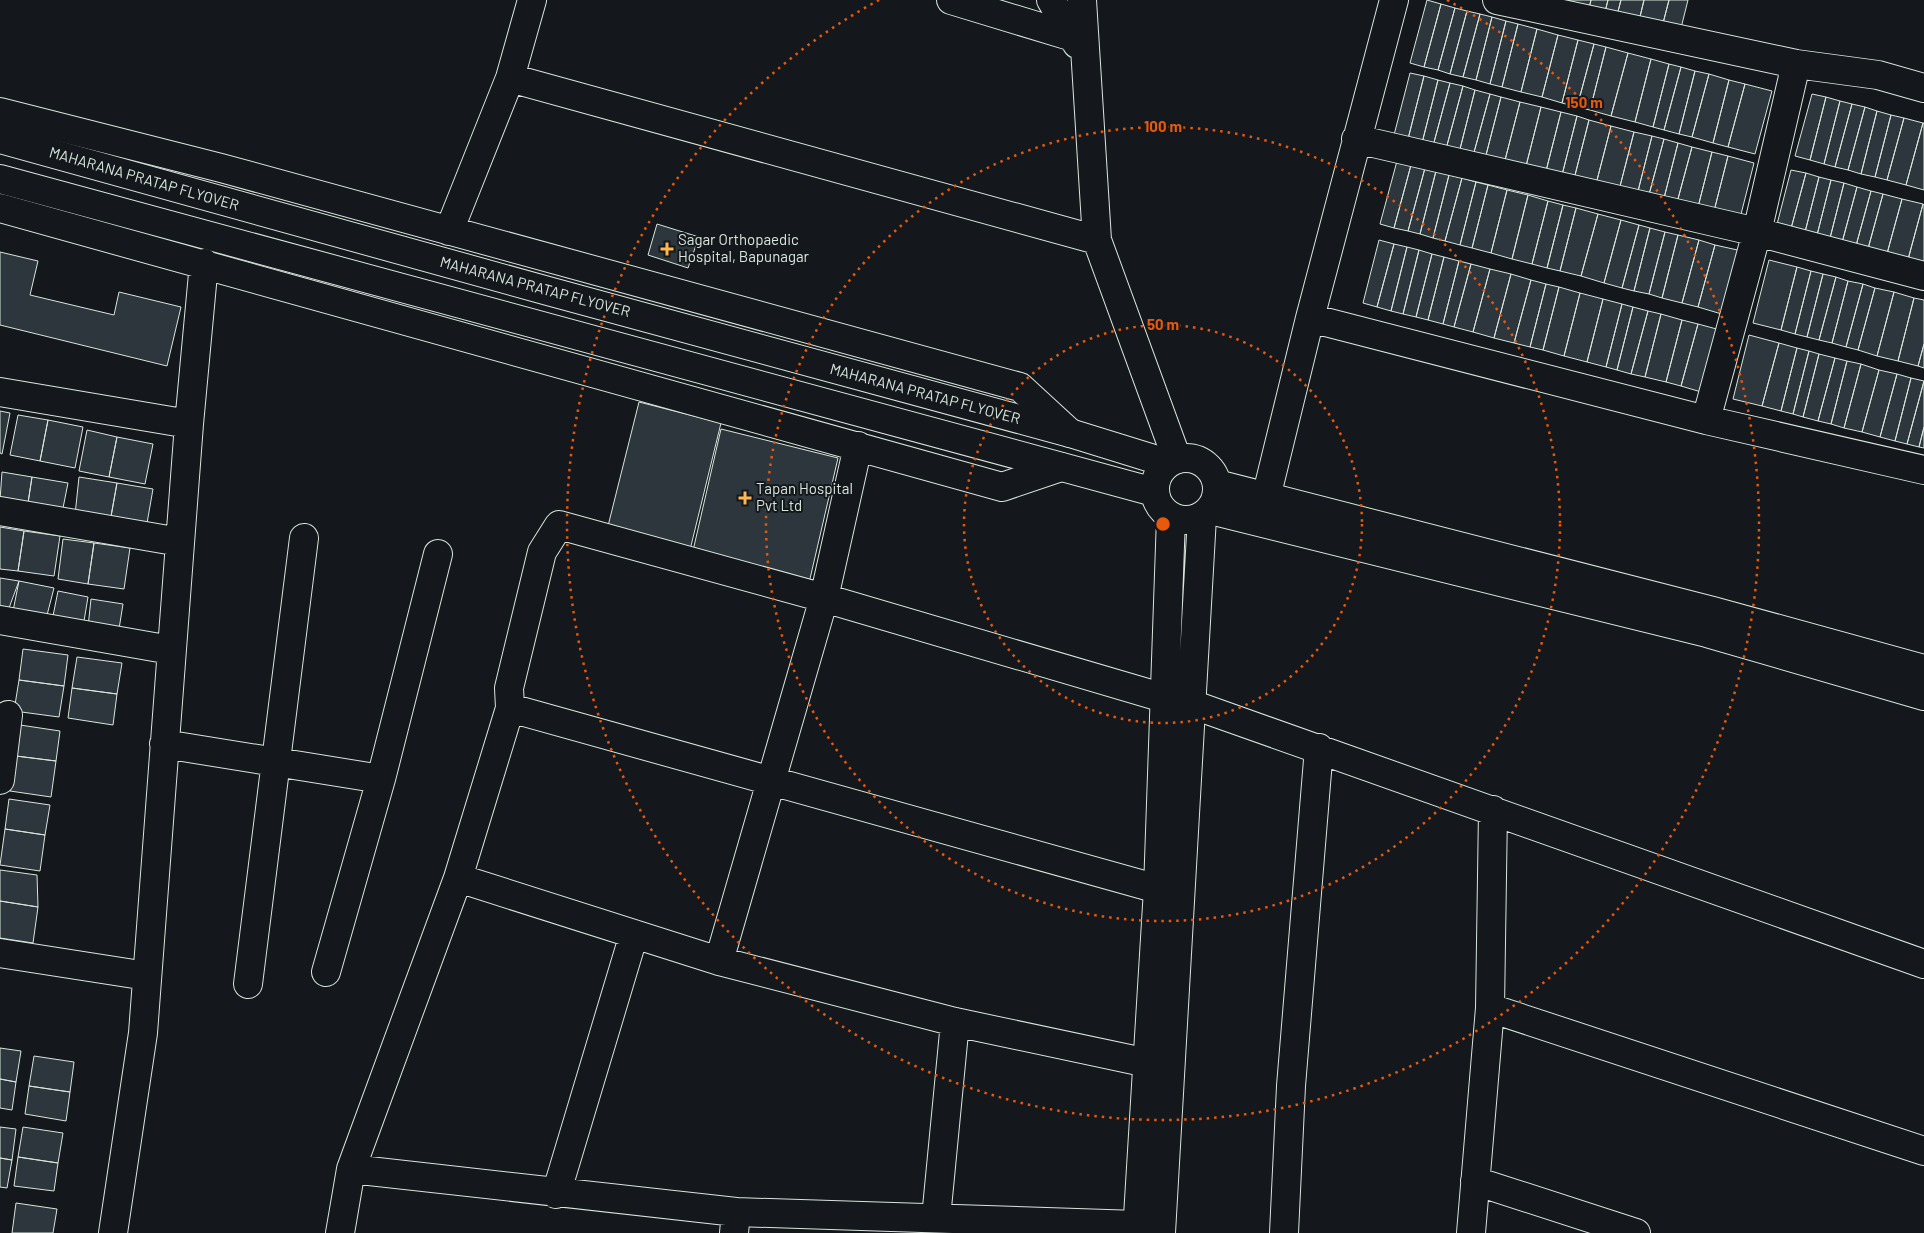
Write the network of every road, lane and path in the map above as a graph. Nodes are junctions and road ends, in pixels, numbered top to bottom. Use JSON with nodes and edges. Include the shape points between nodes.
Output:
{"nodes":[{"id":1,"x":532,"y":0,"type":"edge"},
{"id":2,"x":951,"y":0,"type":"edge"},
{"id":3,"x":1052,"y":0,"type":"edge"},
{"id":4,"x":1082,"y":0,"type":"edge"},
{"id":5,"x":1394,"y":0,"type":"edge"},
{"id":6,"x":1496,"y":0,"type":"edge"},
{"id":7,"x":1073,"y":37,"type":"junction"},
{"id":8,"x":1086,"y":61,"type":"junction"},
{"id":9,"x":1796,"y":64,"type":"junction"},
{"id":10,"x":510,"y":78,"type":"junction"},
{"id":11,"x":1924,"y":88,"type":"edge"},
{"id":12,"x":0,"y":112,"type":"edge"},
{"id":13,"x":0,"y":139,"type":"edge"},
{"id":14,"x":1356,"y":139,"type":"junction"},
{"id":15,"x":0,"y":179,"type":"edge"},
{"id":16,"x":0,"y":208,"type":"edge"},
{"id":17,"x":449,"y":231,"type":"junction"},
{"id":18,"x":1758,"y":232,"type":"junction"},
{"id":19,"x":1097,"y":240,"type":"junction"},
{"id":20,"x":204,"y":263,"type":"junction"},
{"id":21,"x":1924,"y":276,"type":"edge"},
{"id":22,"x":1310,"y":318,"type":"junction"},
{"id":23,"x":0,"y":392,"type":"edge"},
{"id":24,"x":1706,"y":420,"type":"junction"},
{"id":25,"x":189,"y":424,"type":"junction"},
{"id":26,"x":1070,"y":433,"type":"junction"},
{"id":27,"x":858,"y":446,"type":"junction"},
{"id":28,"x":1172,"y":461,"type":"junction"},
{"id":29,"x":1061,"y":467,"type":"junction"},
{"id":30,"x":1924,"y":470,"type":"edge"},
{"id":31,"x":1217,"y":484,"type":"junction"},
{"id":32,"x":1154,"y":492,"type":"junction"},
{"id":33,"x":1263,"y":509,"type":"junction"},
{"id":34,"x":0,"y":512,"type":"edge"},
{"id":35,"x":1206,"y":513,"type":"junction"},
{"id":36,"x":1171,"y":518,"type":"junction"},
{"id":37,"x":304,"y":538,"type":"dead end"},
{"id":38,"x":180,"y":542,"type":"junction"},
{"id":39,"x":438,"y":554,"type":"dead end"},
{"id":40,"x":824,"y":598,"type":"junction"},
{"id":41,"x":0,"y":620,"type":"edge"},
{"id":42,"x":171,"y":650,"type":"junction"},
{"id":43,"x":1924,"y":669,"type":"edge"},
{"id":44,"x":1924,"y":696,"type":"edge"},
{"id":45,"x":1164,"y":698,"type":"junction"},
{"id":46,"x":1191,"y":704,"type":"junction"},
{"id":47,"x":510,"y":708,"type":"junction"},
{"id":48,"x":8,"y":715,"type":"dead end"},
{"id":49,"x":164,"y":744,"type":"junction"},
{"id":50,"x":1319,"y":748,"type":"junction"},
{"id":51,"x":276,"y":762,"type":"junction"},
{"id":52,"x":381,"y":779,"type":"junction"},
{"id":53,"x":0,"y":780,"type":"edge"},
{"id":54,"x":771,"y":780,"type":"junction"},
{"id":55,"x":1493,"y":810,"type":"junction"},
{"id":56,"x":458,"y":878,"type":"junction"},
{"id":57,"x":1158,"y":888,"type":"junction"},
{"id":58,"x":634,"y":934,"type":"junction"},
{"id":59,"x":0,"y":952,"type":"edge"},
{"id":60,"x":719,"y":961,"type":"junction"},
{"id":61,"x":1924,"y":964,"type":"edge"},
{"id":62,"x":326,"y":972,"type":"dead end"},
{"id":63,"x":147,"y":976,"type":"junction"},
{"id":64,"x":248,"y":984,"type":"dead end"},
{"id":65,"x":1490,"y":1008,"type":"junction"},
{"id":66,"x":956,"y":1022,"type":"junction"},
{"id":67,"x":1148,"y":1063,"type":"junction"},
{"id":68,"x":1924,"y":1151,"type":"edge"},
{"id":69,"x":352,"y":1169,"type":"junction"},
{"id":70,"x":1475,"y":1181,"type":"junction"},
{"id":71,"x":556,"y":1194,"type":"junction"},
{"id":72,"x":936,"y":1218,"type":"junction"},
{"id":73,"x":735,"y":1223,"type":"edge"},
{"id":74,"x":1145,"y":1230,"type":"edge"},
{"id":75,"x":113,"y":1233,"type":"edge"},
{"id":76,"x":340,"y":1233,"type":"edge"},
{"id":77,"x":1284,"y":1233,"type":"edge"},
{"id":78,"x":1471,"y":1233,"type":"edge"},
{"id":79,"x":1636,"y":1233,"type":"edge"}],
"edges":[{"from":1,"to":10,"type":"street"},
{"from":2,"to":7,"type":"street"},
{"from":3,"to":7,"type":"street"},
{"from":4,"to":8,"type":"street"},
{"from":5,"to":14,"type":"street"},
{"from":6,"to":9,"type":"street"},
{"from":7,"to":8,"type":"street"},
{"from":8,"to":19,"type":"street"},
{"from":9,"to":11,"type":"street","via":[[1878,75]]},
{"from":9,"to":18,"type":"street"},
{"from":10,"to":17,"type":"street"},
{"from":10,"to":19,"type":"street"},
{"from":12,"to":17,"type":"street"},
{"from":13,"to":26,"type":"street","name":"MAHARANA PRATAP FLYOVER"},
{"from":14,"to":18,"type":"street"},
{"from":14,"to":22,"type":"street"},
{"from":15,"to":29,"type":"street"},
{"from":16,"to":20,"type":"street"},
{"from":17,"to":26,"type":"street","via":[[1020,387]]},
{"from":18,"to":21,"type":"street"},
{"from":18,"to":24,"type":"street"},
{"from":19,"to":28,"type":"street"},
{"from":20,"to":25,"type":"street"},
{"from":20,"to":27,"type":"street"},
{"from":22,"to":24,"type":"street"},
{"from":22,"to":33,"type":"street"},
{"from":23,"to":25,"type":"street"},
{"from":24,"to":30,"type":"street"},
{"from":25,"to":38,"type":"street"},
{"from":26,"to":28,"type":"street","name":"MAHARANA PRATAP FLYOVER"},
{"from":27,"to":29,"type":"street","via":[[1002,487]]},
{"from":27,"to":40,"type":"street"},
{"from":28,"to":31,"type":"street","via":[[1192,459],[1207,466]]},
{"from":28,"to":32,"type":"street","via":[[1160,471]]},
{"from":29,"to":32,"type":"street"},
{"from":31,"to":33,"type":"street"},
{"from":31,"to":35,"type":"street","via":[[1215,502]]},
{"from":32,"to":36,"type":"street","via":[[1162,511]]},
{"from":33,"to":35,"type":"street"},
{"from":33,"to":43,"type":"street","via":[[1712,611]]},
{"from":33,"to":44,"type":"street"},
{"from":34,"to":38,"type":"street"},
{"from":35,"to":36,"type":"street","via":[[1192,521]]},
{"from":35,"to":46,"type":"street"},
{"from":36,"to":45,"type":"street"},
{"from":37,"to":51,"type":"street"},
{"from":38,"to":42,"type":"street"},
{"from":39,"to":52,"type":"street"},
{"from":40,"to":45,"type":"street"},
{"from":40,"to":47,"type":"street","via":[[559,524],[542,552],[509,688]]},
{"from":40,"to":54,"type":"street"},
{"from":41,"to":42,"type":"street"},
{"from":42,"to":49,"type":"street"},
{"from":45,"to":57,"type":"street"},
{"from":46,"to":50,"type":"street"},
{"from":46,"to":74,"type":"street"},
{"from":47,"to":54,"type":"street"},
{"from":47,"to":56,"type":"street"},
{"from":48,"to":53,"type":"street"},
{"from":49,"to":51,"type":"street"},
{"from":49,"to":63,"type":"street"},
{"from":50,"to":55,"type":"street"},
{"from":50,"to":77,"type":"street","via":[[1291,1086]]},
{"from":51,"to":52,"type":"street"},
{"from":51,"to":64,"type":"street"},
{"from":52,"to":62,"type":"street"},
{"from":54,"to":57,"type":"street"},
{"from":54,"to":60,"type":"street"},
{"from":55,"to":61,"type":"street"},
{"from":55,"to":65,"type":"street"},
{"from":56,"to":58,"type":"street"},
{"from":56,"to":69,"type":"street"},
{"from":57,"to":67,"type":"street"},
{"from":58,"to":60,"type":"street"},
{"from":58,"to":71,"type":"street"},
{"from":59,"to":63,"type":"street"},
{"from":60,"to":66,"type":"street"},
{"from":63,"to":75,"type":"street","via":[[143,1033]]},
{"from":65,"to":68,"type":"street"},
{"from":65,"to":70,"type":"street"},
{"from":66,"to":67,"type":"street"},
{"from":66,"to":72,"type":"street"},
{"from":67,"to":74,"type":"street"},
{"from":69,"to":71,"type":"street"},
{"from":69,"to":76,"type":"street"},
{"from":70,"to":78,"type":"street"},
{"from":70,"to":79,"type":"street"},
{"from":71,"to":73,"type":"street"},
{"from":72,"to":73,"type":"street"},
{"from":72,"to":74,"type":"street"}]}
